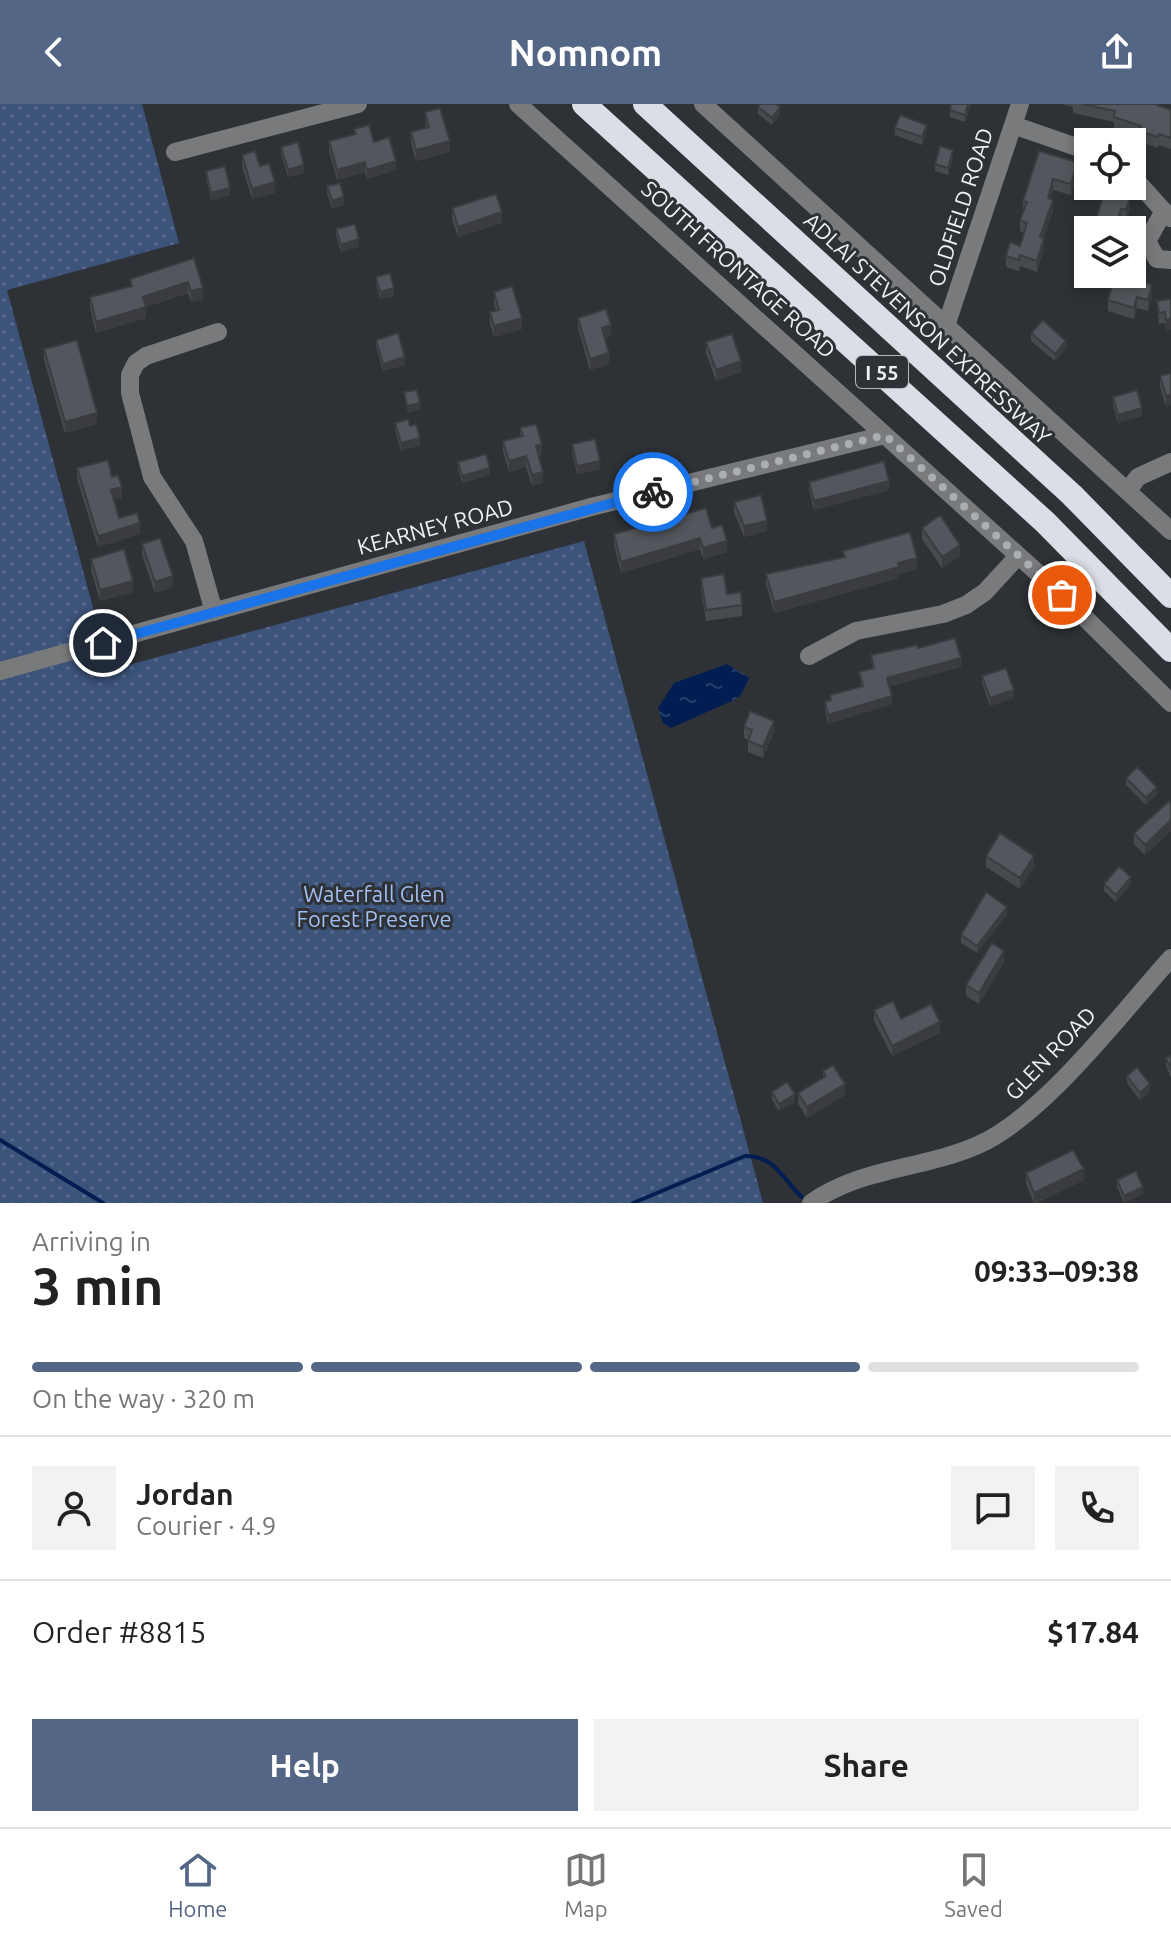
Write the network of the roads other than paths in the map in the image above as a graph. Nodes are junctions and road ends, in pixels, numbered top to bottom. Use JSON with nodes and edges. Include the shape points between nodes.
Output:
{"nodes":[{"id":1,"x":358,"y":104,"type":"edge"},
{"id":2,"x":518,"y":104,"type":"edge"},
{"id":3,"x":584,"y":104,"type":"edge"},
{"id":4,"x":645,"y":104,"type":"edge"},
{"id":5,"x":703,"y":104,"type":"edge"},
{"id":6,"x":1020,"y":104,"type":"edge"},
{"id":7,"x":1013,"y":125,"type":"junction"},
{"id":8,"x":1074,"y":146,"type":"edge"},
{"id":9,"x":175,"y":152,"type":"dead end"},
{"id":10,"x":1146,"y":191,"type":"edge"},
{"id":11,"x":1168,"y":215,"type":"edge"},
{"id":12,"x":1171,"y":260,"type":"edge"},
{"id":13,"x":946,"y":326,"type":"junction"},
{"id":14,"x":218,"y":332,"type":"dead end"},
{"id":15,"x":885,"y":435,"type":"junction"},
{"id":16,"x":1171,"y":462,"type":"edge"},
{"id":17,"x":1129,"y":489,"type":"junction"},
{"id":18,"x":1171,"y":531,"type":"edge"},
{"id":19,"x":1018,"y":556,"type":"junction"},
{"id":20,"x":1171,"y":596,"type":"edge"},
{"id":21,"x":214,"y":612,"type":"junction"},
{"id":22,"x":1171,"y":650,"type":"edge"},
{"id":23,"x":809,"y":656,"type":"dead end"},
{"id":24,"x":0,"y":671,"type":"edge"},
{"id":25,"x":1171,"y":703,"type":"edge"},
{"id":26,"x":1171,"y":958,"type":"edge"},
{"id":27,"x":811,"y":1203,"type":"edge"}],
"edges":[{"from":1,"to":9,"type":"street"},
{"from":2,"to":15,"type":"street","name":"SOUTH FRONTAGE ROAD"},
{"from":3,"to":22,"type":"highway","number":"I 55","via":[[1045,522]]},
{"from":4,"to":20,"type":"highway","name":"ADLAI STEVENSON EXPRESSWAY","number":"I 55","via":[[1072,495]]},
{"from":5,"to":13,"type":"street"},
{"from":6,"to":7,"type":"street","name":"OLDFIELD ROAD"},
{"from":7,"to":8,"type":"street"},
{"from":7,"to":13,"type":"street","name":"OLDFIELD ROAD"},
{"from":10,"to":11,"type":"street"},
{"from":11,"to":12,"type":"street","via":[[1147,241],[1157,259]]},
{"from":13,"to":17,"type":"street"},
{"from":14,"to":21,"type":"street","via":[[166,346],[136,363],[130,375],[152,477],[194,541]]},
{"from":15,"to":19,"type":"street","name":"SOUTH FRONTAGE ROAD"},
{"from":15,"to":21,"type":"street","name":"KEARNEY ROAD","via":[[591,507]]},
{"from":16,"to":17,"type":"street","via":[[1138,477]]},
{"from":17,"to":18,"type":"street"},
{"from":19,"to":23,"type":"street","via":[[966,605],[856,631]]},
{"from":19,"to":25,"type":"street","name":"SOUTH FRONTAGE ROAD"},
{"from":21,"to":24,"type":"street","name":"KEARNEY ROAD"},
{"from":26,"to":27,"type":"street","name":"GLEN ROAD","via":[[1054,1087],[1009,1128],[968,1149],[835,1187]]}]}
